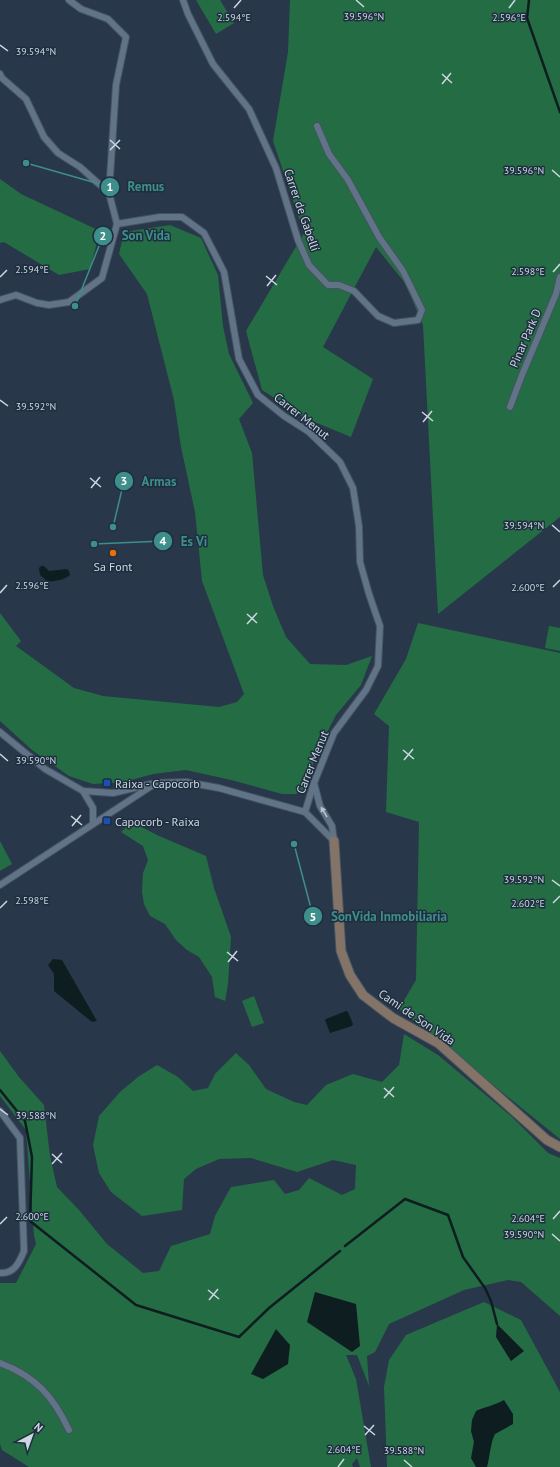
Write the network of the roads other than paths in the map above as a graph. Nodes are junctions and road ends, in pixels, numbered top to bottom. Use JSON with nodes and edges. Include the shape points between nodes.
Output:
{"nodes":[{"id":1,"x":69,"y":0,"type":"edge"},
{"id":2,"x":183,"y":0,"type":"edge"},
{"id":3,"x":0,"y":74,"type":"edge"},
{"id":4,"x":317,"y":126,"type":"dead end"},
{"id":5,"x":109,"y":194,"type":"junction"},
{"id":6,"x":117,"y":224,"type":"junction"},
{"id":7,"x":560,"y":277,"type":"edge"},
{"id":8,"x":0,"y":300,"type":"edge"},
{"id":9,"x":510,"y":407,"type":"dead end"},
{"id":10,"x":0,"y":732,"type":"edge"},
{"id":11,"x":156,"y":783,"type":"junction"},
{"id":12,"x":314,"y":783,"type":"junction"},
{"id":13,"x":83,"y":791,"type":"junction"},
{"id":14,"x":305,"y":812,"type":"junction"},
{"id":15,"x":93,"y":824,"type":"junction"},
{"id":16,"x":334,"y":841,"type":"junction"},
{"id":17,"x":0,"y":885,"type":"edge"},
{"id":18,"x":0,"y":1111,"type":"edge"},
{"id":19,"x":560,"y":1147,"type":"edge"},
{"id":20,"x":0,"y":1273,"type":"edge"},
{"id":21,"x":0,"y":1363,"type":"edge"},
{"id":22,"x":68,"y":1430,"type":"dead end"}],
"edges":[{"from":1,"to":5,"type":"street","via":[[108,19],[126,37],[116,85]]},
{"from":2,"to":4,"type":"street","name":"Carrer de Gabellí","via":[[213,64],[249,109],[276,168],[298,240],[309,265],[328,285],[339,285],[354,292],[378,316],[394,323],[418,320],[422,310],[403,271],[379,238],[348,180],[329,154]]},
{"from":3,"to":5,"type":"street","via":[[26,99],[44,137],[58,152],[80,166]]},
{"from":5,"to":6,"type":"street"},
{"from":6,"to":8,"type":"street","via":[[102,278],[69,302],[49,305],[16,295]]},
{"from":6,"to":12,"type":"street","name":"Carrer Menut","via":[[160,216],[182,217],[204,233],[224,272],[239,359],[258,395],[309,432],[340,462],[353,488],[359,526],[360,562],[380,626],[378,666],[366,690],[334,733]]},
{"from":7,"to":9,"type":"street","name":"Pinar Park D","via":[[556,294]]},
{"from":10,"to":13,"type":"street","via":[[45,769]]},
{"from":11,"to":13,"type":"street","via":[[114,793]]},
{"from":11,"to":14,"type":"street","via":[[186,782],[219,788]]},
{"from":11,"to":15,"type":"street"},
{"from":12,"to":14,"type":"street","name":"Carrer Menut"},
{"from":16,"to":12,"type":"street","one_way":true,"via":[[332,826],[320,806]]},
{"from":13,"to":15,"type":"street","via":[[93,808]]},
{"from":14,"to":16,"type":"street"},
{"from":15,"to":17,"type":"street"},
{"from":16,"to":19,"type":"street","name":"Camí de Son Vida","via":[[341,951],[350,975],[362,995],[393,1018],[438,1043],[547,1140]]},
{"from":18,"to":20,"type":"street","via":[[20,1138],[24,1251],[18,1266]]},
{"from":21,"to":22,"type":"street","via":[[16,1370],[41,1387],[61,1414]]}]}
